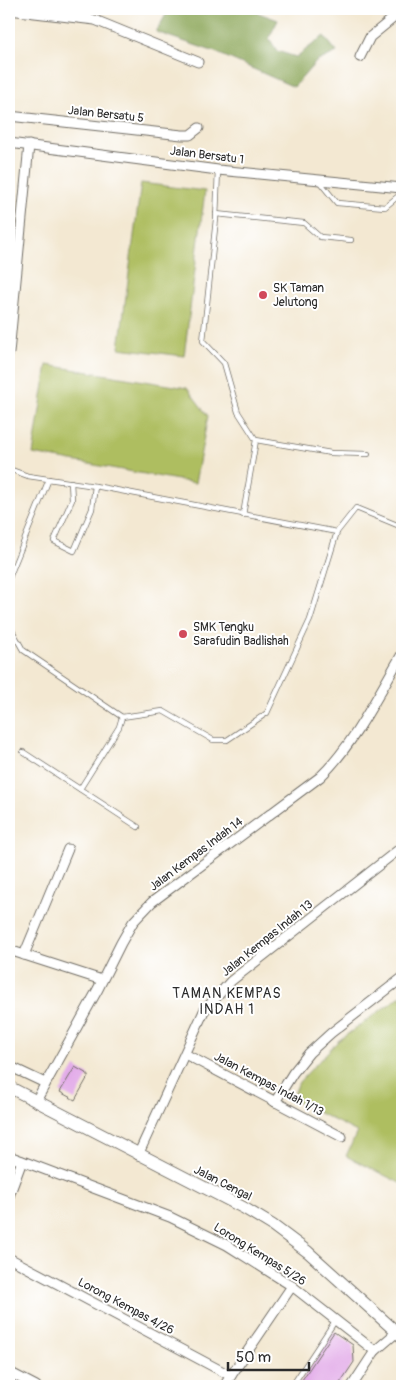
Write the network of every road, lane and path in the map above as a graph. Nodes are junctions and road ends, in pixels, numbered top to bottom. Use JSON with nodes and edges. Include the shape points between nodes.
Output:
{"nodes":[{"id":1,"x":400,"y":9,"type":"edge"},
{"id":2,"x":9,"y":10,"type":"edge"},
{"id":3,"x":360,"y":57,"type":"dead end"},
{"id":4,"x":198,"y":62,"type":"dead end"},
{"id":5,"x":9,"y":116,"type":"edge"},
{"id":6,"x":199,"y":128,"type":"dead end"},
{"id":7,"x":9,"y":142,"type":"edge"},
{"id":8,"x":29,"y":145,"type":"junction"},
{"id":9,"x":218,"y":170,"type":"junction"},
{"id":10,"x":317,"y":180,"type":"junction"},
{"id":11,"x":402,"y":188,"type":"edge"},
{"id":12,"x":402,"y":193,"type":"edge"},
{"id":13,"x":216,"y":214,"type":"junction"},
{"id":14,"x":351,"y":240,"type":"dead end"},
{"id":15,"x":11,"y":305,"type":"edge"},
{"id":16,"x":9,"y":353,"type":"edge"},
{"id":17,"x":256,"y":440,"type":"junction"},
{"id":18,"x":368,"y":454,"type":"dead end"},
{"id":19,"x":9,"y":469,"type":"edge"},
{"id":20,"x":50,"y":479,"type":"junction"},
{"id":21,"x":71,"y":482,"type":"junction"},
{"id":22,"x":95,"y":486,"type":"junction"},
{"id":23,"x":243,"y":515,"type":"junction"},
{"id":24,"x":402,"y":527,"type":"edge"},
{"id":25,"x":337,"y":532,"type":"junction"},
{"id":26,"x":9,"y":578,"type":"edge"},
{"id":27,"x":9,"y":625,"type":"edge"},
{"id":28,"x":402,"y":654,"type":"edge"},
{"id":29,"x":122,"y":717,"type":"junction"},
{"id":30,"x":23,"y":752,"type":"dead end"},
{"id":31,"x":80,"y":789,"type":"junction"},
{"id":32,"x":138,"y":827,"type":"dead end"},
{"id":33,"x":402,"y":847,"type":"edge"},
{"id":34,"x":68,"y":849,"type":"dead end"},
{"id":35,"x":9,"y":950,"type":"edge"},
{"id":36,"x":24,"y":955,"type":"junction"},
{"id":37,"x":402,"y":978,"type":"edge"},
{"id":38,"x":102,"y":980,"type":"junction"},
{"id":39,"x":185,"y":1054,"type":"junction"},
{"id":40,"x":9,"y":1066,"type":"edge"},
{"id":41,"x":45,"y":1083,"type":"junction"},
{"id":42,"x":9,"y":1087,"type":"edge"},
{"id":43,"x":36,"y":1100,"type":"junction"},
{"id":44,"x":275,"y":1102,"type":"junction"},
{"id":45,"x":342,"y":1137,"type":"dead end"},
{"id":46,"x":138,"y":1155,"type":"junction"},
{"id":47,"x":9,"y":1156,"type":"edge"},
{"id":48,"x":22,"y":1161,"type":"junction"},
{"id":49,"x":9,"y":1196,"type":"edge"},
{"id":50,"x":9,"y":1258,"type":"edge"},
{"id":51,"x":292,"y":1286,"type":"junction"},
{"id":52,"x":336,"y":1320,"type":"junction"},
{"id":53,"x":400,"y":1335,"type":"edge"},
{"id":54,"x":375,"y":1351,"type":"junction"},
{"id":55,"x":9,"y":1372,"type":"edge"},
{"id":56,"x":230,"y":1376,"type":"junction"},
{"id":57,"x":36,"y":1386,"type":"edge"},
{"id":58,"x":224,"y":1386,"type":"edge"},
{"id":59,"x":292,"y":1386,"type":"edge"},
{"id":60,"x":352,"y":1386,"type":"edge"}],
"edges":[{"from":1,"to":3,"type":"street","via":[[370,37]]},
{"from":2,"to":4,"type":"street","via":[[95,20]]},
{"from":5,"to":6,"type":"street","name":"Jalan Bersatu 5","via":[[182,135]]},
{"from":7,"to":8,"type":"street","name":"Jalan Bersatu 1"},
{"from":8,"to":9,"type":"street","name":"Jalan Bersatu 1"},
{"from":8,"to":15,"type":"street"},
{"from":9,"to":10,"type":"street","name":"Jalan Bersatu 1"},
{"from":9,"to":13,"type":"lane"},
{"from":10,"to":11,"type":"street","name":"Jalan Bersatu 1"},
{"from":10,"to":12,"type":"lane","via":[[337,203],[385,207]]},
{"from":13,"to":14,"type":"lane","via":[[304,223],[320,237]]},
{"from":13,"to":17,"type":"lane","via":[[204,342],[224,363],[238,412]]},
{"from":15,"to":16,"type":"street"},
{"from":17,"to":18,"type":"lane","via":[[331,453]]},
{"from":17,"to":23,"type":"lane"},
{"from":19,"to":20,"type":"lane"},
{"from":20,"to":21,"type":"lane"},
{"from":20,"to":26,"type":"lane"},
{"from":21,"to":22,"type":"lane"},
{"from":21,"to":22,"type":"lane","via":[[72,500],[54,541],[74,550],[92,510]]},
{"from":22,"to":23,"type":"lane"},
{"from":23,"to":25,"type":"lane"},
{"from":24,"to":25,"type":"lane","via":[[356,508]]},
{"from":25,"to":29,"type":"lane","via":[[310,620],[267,712],[227,740],[214,740],[163,711]]},
{"from":27,"to":29,"type":"lane","via":[[23,650]]},
{"from":28,"to":38,"type":"street","name":"Jalan Kempas Indah 14","via":[[332,766],[152,902],[133,922]]},
{"from":29,"to":31,"type":"lane"},
{"from":30,"to":31,"type":"lane"},
{"from":31,"to":32,"type":"lane"},
{"from":33,"to":39,"type":"street","name":"Jalan Kempas Indah 13","via":[[231,981],[204,1011]]},
{"from":34,"to":36,"type":"street"},
{"from":35,"to":36,"type":"street"},
{"from":36,"to":38,"type":"street"},
{"from":37,"to":44,"type":"street","via":[[309,1053]]},
{"from":38,"to":41,"type":"street","name":"Jalan Kempas Indah 14"},
{"from":39,"to":44,"type":"street","name":"Jalan Kempas Indah 1/13"},
{"from":39,"to":46,"type":"street","name":"Jalan Kempas Indah 13"},
{"from":40,"to":41,"type":"street"},
{"from":41,"to":43,"type":"street","name":"Jalan Kempas Indah 14"},
{"from":42,"to":43,"type":"street","name":"Jalan Cengal"},
{"from":43,"to":46,"type":"street","name":"Jalan Cengal"},
{"from":44,"to":45,"type":"street","name":"Jalan Kempas Indah 1/13"},
{"from":46,"to":53,"type":"street","name":"Jalan Cengal","via":[[244,1208],[279,1230]]},
{"from":47,"to":48,"type":"street","name":"Lorong Kempas 5/26"},
{"from":48,"to":49,"type":"street"},
{"from":48,"to":51,"type":"street","name":"Lorong Kempas 5/26","via":[[170,1217],[227,1245]]},
{"from":50,"to":56,"type":"street","name":"Lorong Kempas 4/26"},
{"from":51,"to":52,"type":"street","name":"Lorong Kempas 5/26"},
{"from":51,"to":56,"type":"street"},
{"from":52,"to":54,"type":"street","name":"Lorong Kempas 5/26"},
{"from":52,"to":59,"type":"lane"},
{"from":53,"to":54,"type":"street"},
{"from":54,"to":60,"type":"street"},
{"from":55,"to":57,"type":"street"},
{"from":56,"to":58,"type":"street"}]}
